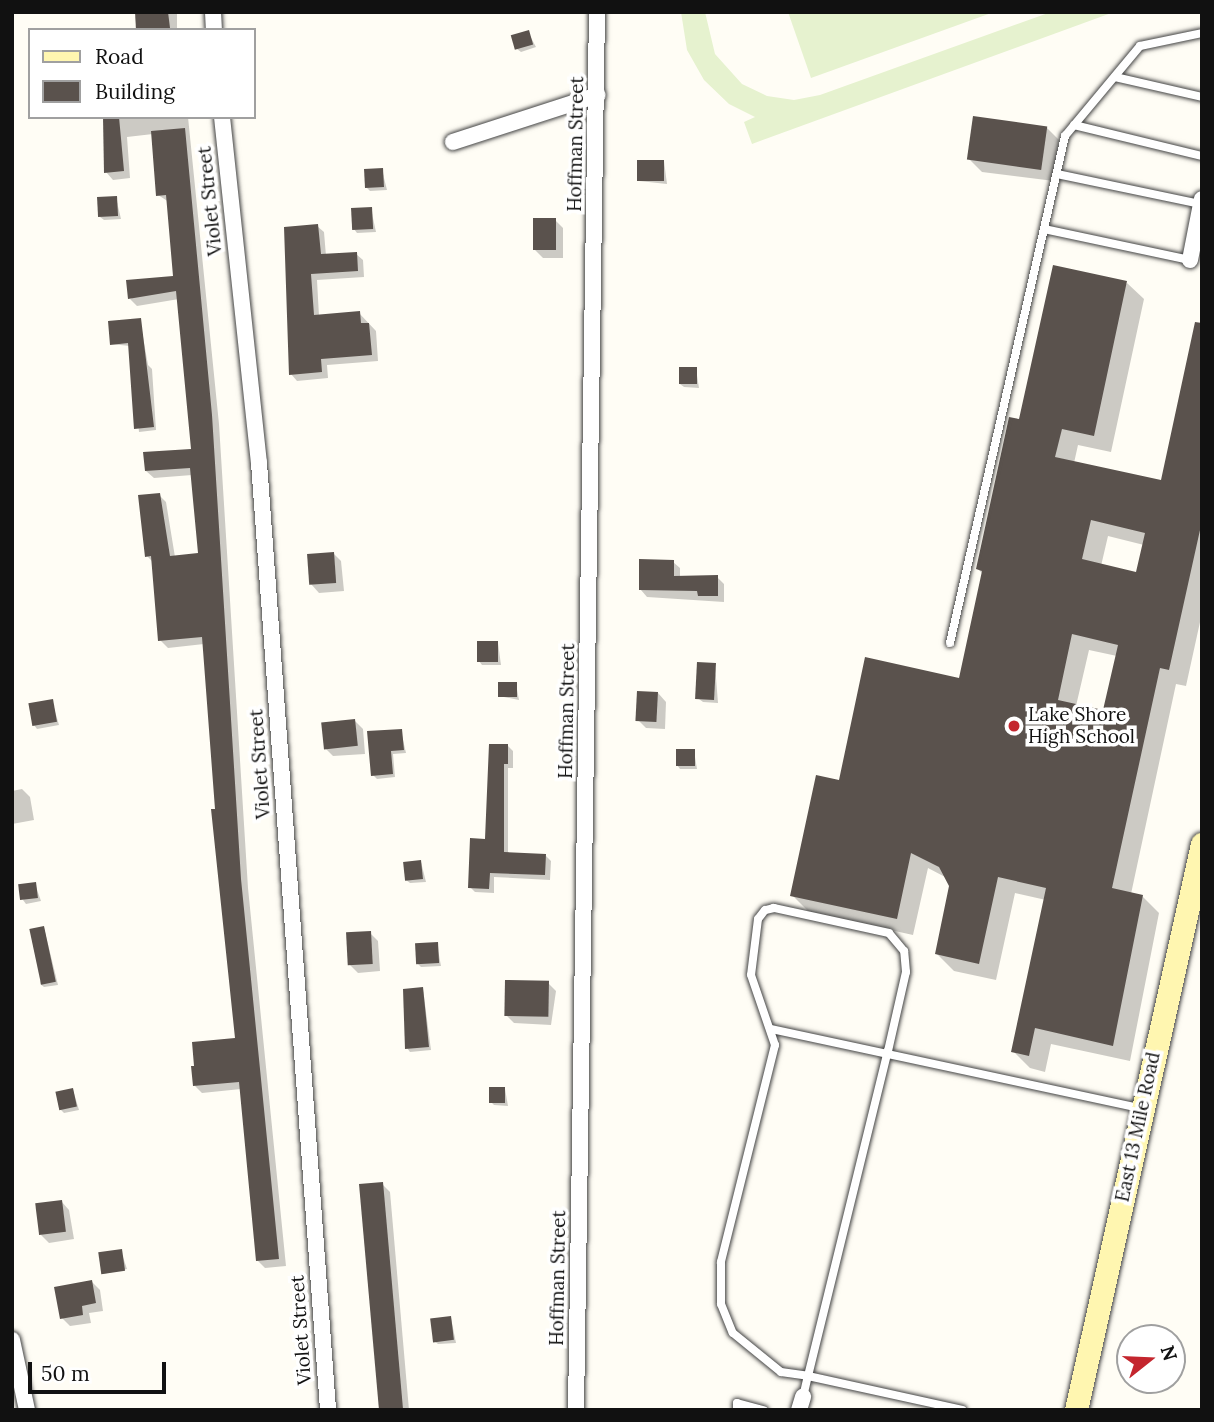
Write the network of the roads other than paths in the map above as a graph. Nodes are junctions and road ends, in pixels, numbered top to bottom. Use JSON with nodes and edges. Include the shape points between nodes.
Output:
{"nodes":[{"id":1,"x":597,"y":12,"type":"edge"},
{"id":2,"x":1202,"y":33,"type":"edge"},
{"id":3,"x":1115,"y":77,"type":"junction"},
{"id":4,"x":598,"y":95,"type":"junction"},
{"id":5,"x":1202,"y":97,"type":"edge"},
{"id":6,"x":222,"y":119,"type":"edge"},
{"id":7,"x":1074,"y":125,"type":"junction"},
{"id":8,"x":453,"y":142,"type":"dead end"},
{"id":9,"x":1202,"y":156,"type":"edge"},
{"id":10,"x":1057,"y":174,"type":"junction"},
{"id":11,"x":1201,"y":202,"type":"edge"},
{"id":12,"x":1044,"y":229,"type":"junction"},
{"id":13,"x":1190,"y":260,"type":"joint"},
{"id":14,"x":950,"y":643,"type":"dead end"},
{"id":15,"x":1202,"y":844,"type":"edge"},
{"id":16,"x":771,"y":1029,"type":"junction"},
{"id":17,"x":888,"y":1051,"type":"junction"},
{"id":18,"x":1142,"y":1108,"type":"junction"},
{"id":19,"x":12,"y":1340,"type":"edge"},
{"id":20,"x":808,"y":1376,"type":"junction"},
{"id":21,"x":801,"y":1403,"type":"edge"},
{"id":22,"x":27,"y":1410,"type":"edge"},
{"id":23,"x":328,"y":1410,"type":"edge"},
{"id":24,"x":576,"y":1410,"type":"edge"},
{"id":25,"x":737,"y":1410,"type":"edge"},
{"id":26,"x":764,"y":1410,"type":"edge"},
{"id":27,"x":962,"y":1410,"type":"edge"},
{"id":28,"x":1076,"y":1410,"type":"edge"}],
"edges":[{"from":1,"to":4,"type":"street","name":"Hoffman Street"},
{"from":2,"to":3,"type":"lane","via":[[1140,46]]},
{"from":3,"to":5,"type":"lane"},
{"from":3,"to":7,"type":"lane"},
{"from":4,"to":8,"type":"street"},
{"from":4,"to":24,"type":"street","name":"Hoffman Street"},
{"from":6,"to":23,"type":"street","name":"Violet Street","via":[[259,463]]},
{"from":7,"to":9,"type":"lane"},
{"from":7,"to":10,"type":"lane","via":[[1065,136]]},
{"from":10,"to":11,"type":"lane"},
{"from":10,"to":12,"type":"lane"},
{"from":11,"to":13,"type":"street"},
{"from":12,"to":13,"type":"lane"},
{"from":12,"to":14,"type":"lane"},
{"from":15,"to":18,"type":"main road","name":"East 13 Mile Road"},
{"from":16,"to":17,"type":"lane"},
{"from":16,"to":17,"type":"lane","via":[[751,975],[758,919],[774,908],[889,933],[904,951],[906,972]]},
{"from":16,"to":20,"type":"lane","via":[[775,1045],[718,1284],[733,1333],[753,1354],[782,1372]]},
{"from":17,"to":18,"type":"lane"},
{"from":17,"to":20,"type":"lane"},
{"from":18,"to":28,"type":"main road","name":"East 13 Mile Road"},
{"from":19,"to":22,"type":"street"},
{"from":20,"to":21,"type":"lane"},
{"from":20,"to":27,"type":"lane"},
{"from":25,"to":26,"type":"lane","via":[[737,1403]]}]}
